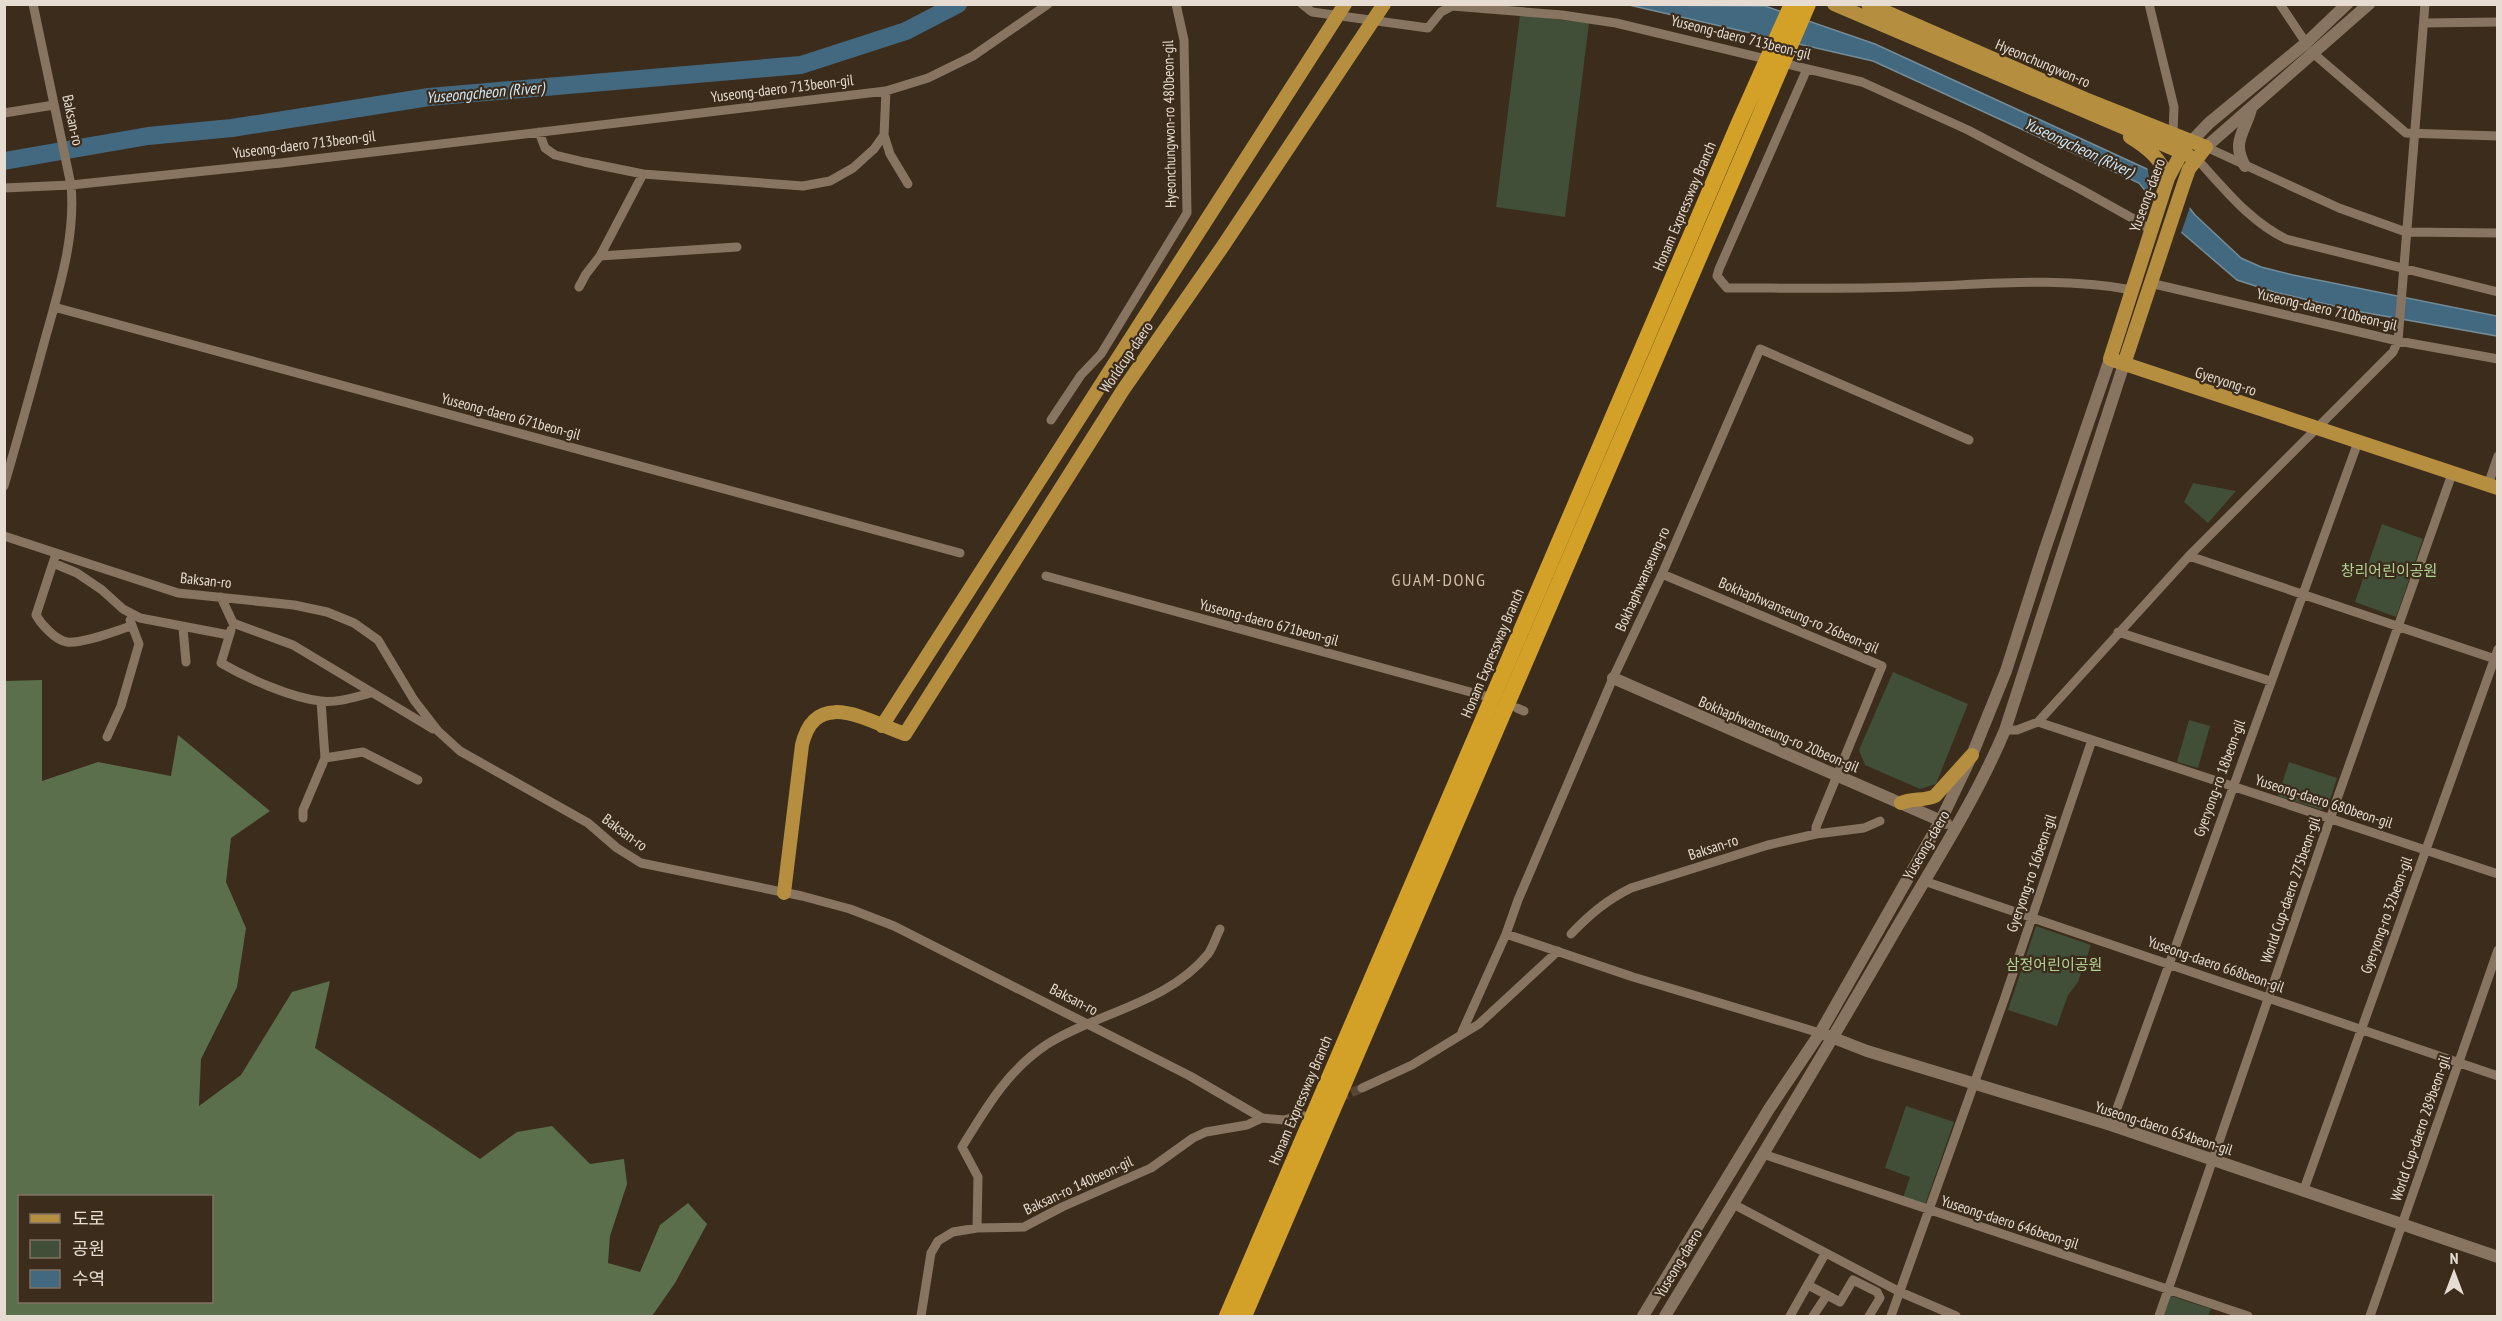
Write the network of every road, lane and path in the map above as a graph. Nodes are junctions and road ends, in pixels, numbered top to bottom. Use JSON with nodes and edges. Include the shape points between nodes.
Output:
{"nodes":[{"id":1,"x":33,"y":4,"type":"edge"},
{"id":2,"x":1048,"y":4,"type":"edge"},
{"id":3,"x":1176,"y":4,"type":"edge"},
{"id":4,"x":1302,"y":4,"type":"edge"},
{"id":5,"x":1346,"y":4,"type":"edge"},
{"id":6,"x":1384,"y":4,"type":"edge"},
{"id":7,"x":1792,"y":4,"type":"edge"},
{"id":8,"x":1808,"y":4,"type":"edge"},
{"id":9,"x":1834,"y":4,"type":"edge"},
{"id":10,"x":1868,"y":4,"type":"edge"},
{"id":11,"x":2280,"y":4,"type":"edge"},
{"id":12,"x":2347,"y":4,"type":"edge"},
{"id":13,"x":2368,"y":4,"type":"edge"},
{"id":14,"x":2426,"y":4,"type":"edge"},
{"id":15,"x":2152,"y":6,"type":"edge"},
{"id":16,"x":2498,"y":22,"type":"edge"},
{"id":17,"x":2424,"y":23,"type":"junction"},
{"id":18,"x":2306,"y":43,"type":"junction"},
{"id":19,"x":2314,"y":54,"type":"junction"},
{"id":20,"x":1773,"y":69,"type":"junction"},
{"id":21,"x":1807,"y":69,"type":"junction"},
{"id":22,"x":886,"y":91,"type":"junction"},
{"id":23,"x":54,"y":105,"type":"junction"},
{"id":24,"x":2252,"y":108,"type":"junction"},
{"id":25,"x":2081,"y":109,"type":"junction"},
{"id":26,"x":4,"y":113,"type":"edge"},
{"id":27,"x":539,"y":132,"type":"junction"},
{"id":28,"x":2173,"y":134,"type":"junction"},
{"id":29,"x":884,"y":135,"type":"junction"},
{"id":30,"x":2415,"y":135,"type":"junction"},
{"id":31,"x":2498,"y":136,"type":"edge"},
{"id":32,"x":2187,"y":146,"type":"junction"},
{"id":33,"x":2206,"y":147,"type":"junction"},
{"id":34,"x":2196,"y":158,"type":"junction"},
{"id":35,"x":2245,"y":166,"type":"junction"},
{"id":36,"x":643,"y":174,"type":"junction"},
{"id":37,"x":2168,"y":178,"type":"junction"},
{"id":38,"x":71,"y":182,"type":"junction"},
{"id":39,"x":908,"y":184,"type":"dead end"},
{"id":40,"x":4,"y":188,"type":"edge"},
{"id":41,"x":2151,"y":229,"type":"junction"},
{"id":42,"x":2406,"y":232,"type":"junction"},
{"id":43,"x":2498,"y":232,"type":"edge"},
{"id":44,"x":737,"y":247,"type":"dead end"},
{"id":45,"x":600,"y":256,"type":"junction"},
{"id":46,"x":2405,"y":270,"type":"junction"},
{"id":47,"x":2150,"y":282,"type":"junction"},
{"id":48,"x":579,"y":287,"type":"dead end"},
{"id":49,"x":2132,"y":290,"type":"junction"},
{"id":50,"x":2498,"y":292,"type":"edge"},
{"id":51,"x":54,"y":308,"type":"junction"},
{"id":52,"x":2397,"y":341,"type":"junction"},
{"id":53,"x":2110,"y":359,"type":"junction"},
{"id":54,"x":2498,"y":359,"type":"edge"},
{"id":55,"x":2124,"y":364,"type":"junction"},
{"id":56,"x":1051,"y":420,"type":"dead end"},
{"id":57,"x":2317,"y":429,"type":"junction"},
{"id":58,"x":1969,"y":440,"type":"dead end"},
{"id":59,"x":2358,"y":442,"type":"junction"},
{"id":60,"x":2498,"y":456,"type":"edge"},
{"id":61,"x":2452,"y":474,"type":"junction"},
{"id":62,"x":4,"y":486,"type":"edge"},
{"id":63,"x":2493,"y":487,"type":"edge"},
{"id":64,"x":4,"y":536,"type":"edge"},
{"id":65,"x":960,"y":553,"type":"dead end"},
{"id":66,"x":2189,"y":556,"type":"junction"},
{"id":67,"x":54,"y":559,"type":"junction"},
{"id":68,"x":1662,"y":574,"type":"junction"},
{"id":69,"x":1046,"y":576,"type":"dead end"},
{"id":70,"x":2302,"y":594,"type":"junction"},
{"id":71,"x":220,"y":597,"type":"junction"},
{"id":72,"x":128,"y":612,"type":"junction"},
{"id":73,"x":233,"y":623,"type":"junction"},
{"id":74,"x":131,"y":626,"type":"junction"},
{"id":75,"x":2397,"y":626,"type":"junction"},
{"id":76,"x":183,"y":628,"type":"junction"},
{"id":77,"x":2118,"y":632,"type":"junction"},
{"id":78,"x":229,"y":635,"type":"junction"},
{"id":79,"x":2498,"y":649,"type":"edge"},
{"id":80,"x":2496,"y":659,"type":"edge"},
{"id":81,"x":186,"y":662,"type":"dead end"},
{"id":82,"x":1613,"y":678,"type":"junction"},
{"id":83,"x":2270,"y":681,"type":"junction"},
{"id":84,"x":371,"y":693,"type":"junction"},
{"id":85,"x":1485,"y":696,"type":"dead end"},
{"id":86,"x":321,"y":701,"type":"junction"},
{"id":87,"x":2038,"y":722,"type":"junction"},
{"id":88,"x":882,"y":726,"type":"junction"},
{"id":89,"x":2005,"y":730,"type":"junction"},
{"id":90,"x":438,"y":731,"type":"junction"},
{"id":91,"x":107,"y":737,"type":"dead end"},
{"id":92,"x":2092,"y":740,"type":"junction"},
{"id":93,"x":1972,"y":755,"type":"junction"},
{"id":94,"x":325,"y":758,"type":"junction"},
{"id":95,"x":1836,"y":775,"type":"junction"},
{"id":96,"x":418,"y":780,"type":"dead end"},
{"id":97,"x":2232,"y":786,"type":"junction"},
{"id":98,"x":1901,"y":803,"type":"junction"},
{"id":99,"x":303,"y":818,"type":"dead end"},
{"id":100,"x":1937,"y":818,"type":"junction"},
{"id":101,"x":2330,"y":819,"type":"junction"},
{"id":102,"x":1880,"y":821,"type":"dead end"},
{"id":103,"x":1955,"y":827,"type":"junction"},
{"id":104,"x":1816,"y":834,"type":"junction"},
{"id":105,"x":2425,"y":850,"type":"junction"},
{"id":106,"x":2498,"y":874,"type":"edge"},
{"id":107,"x":1924,"y":881,"type":"junction"},
{"id":108,"x":784,"y":893,"type":"junction"},
{"id":109,"x":2031,"y":917,"type":"junction"},
{"id":110,"x":1220,"y":929,"type":"dead end"},
{"id":111,"x":1506,"y":934,"type":"junction"},
{"id":112,"x":1571,"y":934,"type":"dead end"},
{"id":113,"x":2498,"y":950,"type":"edge"},
{"id":114,"x":1558,"y":951,"type":"junction"},
{"id":115,"x":2168,"y":964,"type":"junction"},
{"id":116,"x":2269,"y":998,"type":"junction"},
{"id":117,"x":1089,"y":1024,"type":"junction"},
{"id":118,"x":2361,"y":1030,"type":"junction"},
{"id":119,"x":1462,"y":1032,"type":"junction"},
{"id":120,"x":1820,"y":1033,"type":"junction"},
{"id":121,"x":1833,"y":1038,"type":"junction"},
{"id":122,"x":2458,"y":1063,"type":"junction"},
{"id":123,"x":2498,"y":1076,"type":"edge"},
{"id":124,"x":1974,"y":1084,"type":"junction"},
{"id":125,"x":1362,"y":1088,"type":"tunnel mouth"},
{"id":126,"x":1302,"y":1115,"type":"dead end"},
{"id":127,"x":1262,"y":1118,"type":"junction"},
{"id":128,"x":2111,"y":1125,"type":"junction"},
{"id":129,"x":1763,"y":1154,"type":"junction"},
{"id":130,"x":2213,"y":1159,"type":"junction"},
{"id":131,"x":2303,"y":1192,"type":"junction"},
{"id":132,"x":1733,"y":1204,"type":"junction"},
{"id":133,"x":1929,"y":1211,"type":"junction"},
{"id":134,"x":2402,"y":1226,"type":"junction"},
{"id":135,"x":977,"y":1228,"type":"junction"},
{"id":136,"x":1825,"y":1254,"type":"junction"},
{"id":137,"x":2498,"y":1257,"type":"edge"},
{"id":138,"x":1808,"y":1285,"type":"junction"},
{"id":139,"x":2168,"y":1289,"type":"junction"},
{"id":140,"x":1900,"y":1292,"type":"junction"},
{"id":141,"x":1827,"y":1295,"type":"junction"},
{"id":142,"x":921,"y":1317,"type":"edge"},
{"id":143,"x":1227,"y":1317,"type":"edge"},
{"id":144,"x":1244,"y":1317,"type":"edge"},
{"id":145,"x":1643,"y":1317,"type":"edge"},
{"id":146,"x":1665,"y":1317,"type":"edge"},
{"id":147,"x":1790,"y":1317,"type":"edge"},
{"id":148,"x":1813,"y":1317,"type":"edge"},
{"id":149,"x":1869,"y":1317,"type":"edge"},
{"id":150,"x":1892,"y":1317,"type":"edge"},
{"id":151,"x":1956,"y":1317,"type":"edge"},
{"id":152,"x":2159,"y":1317,"type":"edge"},
{"id":153,"x":2248,"y":1317,"type":"edge"},
{"id":154,"x":2370,"y":1317,"type":"edge"}],
"edges":[{"from":1,"to":23,"type":"street","name":"Baksan-ro"},
{"from":2,"to":22,"type":"street","name":"Yuseong-daero 713beon-gil","via":[[973,56],[928,78]]},
{"from":3,"to":56,"type":"street","name":"Hyeonchungwon-ro 480beon-gil","via":[[1184,40],[1187,213],[1101,354],[1081,375]]},
{"from":4,"to":21,"type":"street","name":"Yuseong-daero 713beon-gil","via":[[1312,12],[1428,28],[1452,6],[1562,15],[1644,29]]},
{"from":5,"to":88,"type":"main road","name":"Worldcup-daero"},
{"from":6,"to":88,"type":"main road","name":"Worldcup-daero","via":[[1123,390],[905,734]]},
{"from":7,"to":20,"type":"highway","name":"Honam Expressway Branch"},
{"from":8,"to":20,"type":"highway","name":"Honam Expressway Branch"},
{"from":9,"to":25,"type":"main road","name":"Hyeonchungwon-ro"},
{"from":10,"to":28,"type":"main road","name":"Hyeonchungwon-ro"},
{"from":11,"to":18,"type":"street"},
{"from":12,"to":18,"type":"street","name":"Yuseong-daero"},
{"from":13,"to":19,"type":"street","name":"Yuseong-daero"},
{"from":14,"to":17,"type":"street"},
{"from":15,"to":28,"type":"street","via":[[2174,107]]},
{"from":16,"to":17,"type":"street"},
{"from":17,"to":30,"type":"street"},
{"from":18,"to":32,"type":"street","name":"Yuseong-daero"},
{"from":19,"to":24,"type":"street","name":"Yuseong-daero"},
{"from":19,"to":30,"type":"street","via":[[2406,133]]},
{"from":20,"to":143,"type":"highway","name":"Honam Expressway Branch","via":[[1739,123]]},
{"from":20,"to":144,"type":"highway","name":"Honam Expressway Branch"},
{"from":21,"to":41,"type":"street","name":"Yuseong-daero 713beon-gil","via":[[1862,82],[1968,130]]},
{"from":21,"to":49,"type":"street","via":[[1719,269],[1717,276],[1727,288],[2023,283]]},
{"from":22,"to":27,"type":"street","name":"Yuseong-daero 713beon-gil"},
{"from":22,"to":29,"type":"street"},
{"from":23,"to":26,"type":"street"},
{"from":23,"to":38,"type":"street","name":"Baksan-ro"},
{"from":24,"to":33,"type":"street","name":"Yuseong-daero"},
{"from":24,"to":35,"type":"street","via":[[2237,146]]},
{"from":25,"to":32,"type":"main road"},
{"from":25,"to":37,"type":"main road","via":[[2155,154]]},
{"from":27,"to":36,"type":"street","via":[[545,148],[555,155]]},
{"from":27,"to":38,"type":"street","name":"Yuseong-daero 713beon-gil","via":[[281,163]]},
{"from":28,"to":32,"type":"main road","name":"Hyeonchungwon-ro"},
{"from":29,"to":36,"type":"street","via":[[853,168],[830,181],[803,186]]},
{"from":29,"to":39,"type":"street"},
{"from":30,"to":31,"type":"street"},
{"from":30,"to":42,"type":"street"},
{"from":32,"to":33,"type":"main road","name":"Hyeonchungwon-ro"},
{"from":32,"to":34,"type":"main road"},
{"from":32,"to":37,"type":"main road","name":"Yuseong-daero"},
{"from":33,"to":34,"type":"main road","name":"Yuseong-daero"},
{"from":33,"to":35,"type":"street"},
{"from":34,"to":46,"type":"street","via":[[2237,204],[2270,231],[2286,239]]},
{"from":34,"to":47,"type":"main road","name":"Yuseong-daero"},
{"from":35,"to":42,"type":"street","via":[[2339,208]]},
{"from":36,"to":45,"type":"street"},
{"from":37,"to":41,"type":"main road","name":"Yuseong-daero"},
{"from":38,"to":40,"type":"street","name":"Yuseong-daero 713beon-gil"},
{"from":38,"to":51,"type":"street","name":"Baksan-ro","via":[[74,210]]},
{"from":41,"to":49,"type":"main road","name":"Yuseong-daero"},
{"from":42,"to":43,"type":"street"},
{"from":42,"to":46,"type":"street"},
{"from":44,"to":45,"type":"street"},
{"from":45,"to":48,"type":"street"},
{"from":46,"to":50,"type":"street"},
{"from":46,"to":52,"type":"street"},
{"from":47,"to":52,"type":"street","name":"Yuseong-daero 710beon-gil"},
{"from":47,"to":55,"type":"main road","name":"Yuseong-daero"},
{"from":49,"to":53,"type":"main road","name":"Yuseong-daero"},
{"from":51,"to":62,"type":"street","name":"Baksan-ro"},
{"from":51,"to":65,"type":"street","name":"Yuseong-daero 671beon-gil"},
{"from":52,"to":54,"type":"street","name":"Yuseong-daero 710beon-gil"},
{"from":52,"to":57,"type":"street","via":[[2393,352]]},
{"from":53,"to":55,"type":"main road"},
{"from":53,"to":93,"type":"street","name":"Yuseong-daero","via":[[2006,671]]},
{"from":55,"to":57,"type":"main road","name":"Gyeryong-ro"},
{"from":55,"to":89,"type":"street","name":"Yuseong-daero"},
{"from":57,"to":59,"type":"main road","name":"Gyeryong-ro"},
{"from":57,"to":66,"type":"street"},
{"from":58,"to":68,"type":"street","name":"Bokhaphwanseung-ro","via":[[1760,349]]},
{"from":59,"to":61,"type":"main road","name":"Gyeryong-ro"},
{"from":59,"to":70,"type":"street","name":"Gyeryong-ro 18beon-gil"},
{"from":60,"to":63,"type":"street","name":"Gyeryong-ro"},
{"from":61,"to":63,"type":"main road","name":"Gyeryong-ro"},
{"from":61,"to":75,"type":"street","name":"World Cup-daero 275beon-gil"},
{"from":64,"to":67,"type":"street","name":"Baksan-ro"},
{"from":66,"to":70,"type":"street"},
{"from":66,"to":77,"type":"street"},
{"from":67,"to":71,"type":"street","name":"Baksan-ro","via":[[178,593]]},
{"from":67,"to":72,"type":"street"},
{"from":67,"to":74,"type":"street","via":[[36,615],[41,624],[66,642]]},
{"from":68,"to":82,"type":"street","name":"Bokhaphwanseung-ro"},
{"from":68,"to":95,"type":"street","name":"Bokhaphwanseung-ro 26beon-gil","via":[[1882,666]]},
{"from":69,"to":85,"type":"street","name":"Yuseong-daero 671beon-gil"},
{"from":70,"to":75,"type":"street"},
{"from":70,"to":83,"type":"street","name":"Gyeryong-ro 18beon-gil"},
{"from":71,"to":73,"type":"street"},
{"from":71,"to":90,"type":"street","name":"Baksan-ro","via":[[294,605],[327,612],[354,624],[378,640]]},
{"from":72,"to":74,"type":"street"},
{"from":72,"to":76,"type":"street"},
{"from":73,"to":78,"type":"street"},
{"from":73,"to":84,"type":"street","via":[[293,645]]},
{"from":74,"to":91,"type":"street","via":[[139,644]]},
{"from":75,"to":80,"type":"street"},
{"from":75,"to":101,"type":"street","name":"World Cup-daero 275beon-gil"},
{"from":76,"to":78,"type":"street"},
{"from":76,"to":81,"type":"street"},
{"from":77,"to":83,"type":"street"},
{"from":77,"to":87,"type":"street"},
{"from":78,"to":86,"type":"street","via":[[221,663],[243,676]]},
{"from":79,"to":80,"type":"street","name":"Gyeryong-ro 32beon-gil"},
{"from":80,"to":105,"type":"street","name":"Gyeryong-ro 32beon-gil"},
{"from":82,"to":95,"type":"street","name":"Bokhaphwanseung-ro 20beon-gil"},
{"from":82,"to":111,"type":"street","name":"Bokhaphwanseung-ro"},
{"from":83,"to":97,"type":"street","name":"Gyeryong-ro 18beon-gil"},
{"from":84,"to":86,"type":"street"},
{"from":84,"to":90,"type":"street"},
{"from":86,"to":94,"type":"street"},
{"from":87,"to":89,"type":"street","via":[[2018,730]]},
{"from":87,"to":92,"type":"street","name":"Yuseong-daero 680beon-gil"},
{"from":88,"to":108,"type":"main road","via":[[852,713],[831,712],[811,723],[804,734]]},
{"from":89,"to":103,"type":"street","name":"Yuseong-daero"},
{"from":90,"to":108,"type":"street","name":"Baksan-ro","via":[[460,751],[588,823],[616,848],[641,863]]},
{"from":92,"to":97,"type":"street","name":"Yuseong-daero 680beon-gil"},
{"from":92,"to":109,"type":"street","name":"Gyeryong-ro 16beon-gil"},
{"from":93,"to":98,"type":"main road","via":[[1935,796]]},
{"from":93,"to":100,"type":"street","name":"Yuseong-daero"},
{"from":94,"to":96,"type":"street","via":[[363,752]]},
{"from":94,"to":99,"type":"street"},
{"from":95,"to":98,"type":"street","name":"Bokhaphwanseung-ro 20beon-gil"},
{"from":95,"to":104,"type":"street"},
{"from":97,"to":101,"type":"street","name":"Yuseong-daero 680beon-gil"},
{"from":97,"to":115,"type":"street","name":"Gyeryong-ro 18beon-gil"},
{"from":98,"to":100,"type":"street","name":"Bokhaphwanseung-ro 20beon-gil"},
{"from":100,"to":103,"type":"street"},
{"from":100,"to":120,"type":"street","name":"Yuseong-daero"},
{"from":101,"to":105,"type":"street","name":"Yuseong-daero 680beon-gil"},
{"from":101,"to":116,"type":"street","name":"World Cup-daero 275beon-gil"},
{"from":102,"to":104,"type":"street","name":"Baksan-ro","via":[[1864,828]]},
{"from":103,"to":107,"type":"street","name":"Yuseong-daero"},
{"from":104,"to":112,"type":"street","name":"Baksan-ro","via":[[1631,888],[1597,908]]},
{"from":105,"to":106,"type":"street","name":"Yuseong-daero 680beon-gil"},
{"from":105,"to":118,"type":"street","name":"Gyeryong-ro 32beon-gil"},
{"from":107,"to":109,"type":"street","name":"Yuseong-daero 668beon-gil"},
{"from":107,"to":121,"type":"street","name":"Yuseong-daero"},
{"from":108,"to":117,"type":"street","name":"Baksan-ro","via":[[850,909],[894,926]]},
{"from":109,"to":115,"type":"street","name":"Yuseong-daero 668beon-gil"},
{"from":109,"to":124,"type":"street","name":"Gyeryong-ro 16beon-gil"},
{"from":110,"to":117,"type":"street","via":[[1209,952],[1164,992]]},
{"from":111,"to":114,"type":"street"},
{"from":111,"to":119,"type":"street","name":"Bokhaphwanseung-ro"},
{"from":113,"to":122,"type":"street","name":"World Cup-daero 289beon-gil"},
{"from":114,"to":119,"type":"street","via":[[1479,1024]]},
{"from":114,"to":120,"type":"street"},
{"from":115,"to":116,"type":"street","name":"Yuseong-daero 668beon-gil"},
{"from":115,"to":128,"type":"street","name":"Gyeryong-ro 18beon-gil"},
{"from":116,"to":118,"type":"street","name":"Yuseong-daero 668beon-gil"},
{"from":116,"to":130,"type":"street","name":"World Cup-daero 275beon-gil"},
{"from":117,"to":127,"type":"street","name":"Baksan-ro"},
{"from":117,"to":135,"type":"street","via":[[1047,1044],[1021,1064],[1000,1086],[962,1147],[978,1177]]},
{"from":118,"to":122,"type":"street","name":"Yuseong-daero 668beon-gil"},
{"from":118,"to":131,"type":"street","name":"Gyeryong-ro 32beon-gil"},
{"from":119,"to":125,"type":"street","via":[[1412,1065]]},
{"from":120,"to":121,"type":"street","name":"Yuseong-daero 654beon-gil"},
{"from":120,"to":145,"type":"street","name":"Yuseong-daero","via":[[1769,1109]]},
{"from":121,"to":124,"type":"street","name":"Yuseong-daero 654beon-gil"},
{"from":121,"to":129,"type":"street","name":"Yuseong-daero"},
{"from":122,"to":123,"type":"street","name":"Yuseong-daero 668beon-gil"},
{"from":122,"to":134,"type":"street","name":"World Cup-daero 289beon-gil"},
{"from":124,"to":128,"type":"street","name":"Yuseong-daero 654beon-gil"},
{"from":124,"to":133,"type":"street","name":"Gyeryong-ro 16beon-gil"},
{"from":126,"to":127,"type":"street","name":"Baksan-ro","via":[[1284,1120]]},
{"from":127,"to":135,"type":"street","name":"Baksan-ro 140beon-gil","via":[[1200,1135],[1151,1168],[1024,1227]]},
{"from":128,"to":130,"type":"street","name":"Yuseong-daero 654beon-gil"},
{"from":129,"to":132,"type":"street","name":"Yuseong-daero"},
{"from":129,"to":133,"type":"street","name":"Yuseong-daero 646beon-gil"},
{"from":130,"to":131,"type":"street","name":"Yuseong-daero 654beon-gil"},
{"from":130,"to":139,"type":"street","name":"World Cup-daero 275beon-gil"},
{"from":131,"to":134,"type":"street","name":"Yuseong-daero 654beon-gil"},
{"from":132,"to":136,"type":"street"},
{"from":132,"to":146,"type":"street","name":"Yuseong-daero"},
{"from":133,"to":139,"type":"street","name":"Yuseong-daero 646beon-gil"},
{"from":133,"to":140,"type":"street","name":"Gyeryong-ro 16beon-gil"},
{"from":134,"to":137,"type":"street","name":"Yuseong-daero 654beon-gil"},
{"from":134,"to":154,"type":"street","name":"World Cup-daero 289beon-gil"},
{"from":135,"to":142,"type":"street","name":"Baksan-ro 140beon-gil","via":[[953,1232],[938,1241],[928,1266]]},
{"from":136,"to":138,"type":"street"},
{"from":136,"to":140,"type":"street"},
{"from":138,"to":141,"type":"street"},
{"from":138,"to":147,"type":"street"},
{"from":139,"to":152,"type":"street","name":"World Cup-daero 275beon-gil"},
{"from":139,"to":153,"type":"street","name":"Yuseong-daero 646beon-gil"},
{"from":140,"to":150,"type":"street","name":"Gyeryong-ro 16beon-gil"},
{"from":140,"to":151,"type":"street"},
{"from":141,"to":148,"type":"street"},
{"from":141,"to":149,"type":"street","via":[[1840,1302],[1853,1280],[1876,1292],[1880,1298]]}]}
